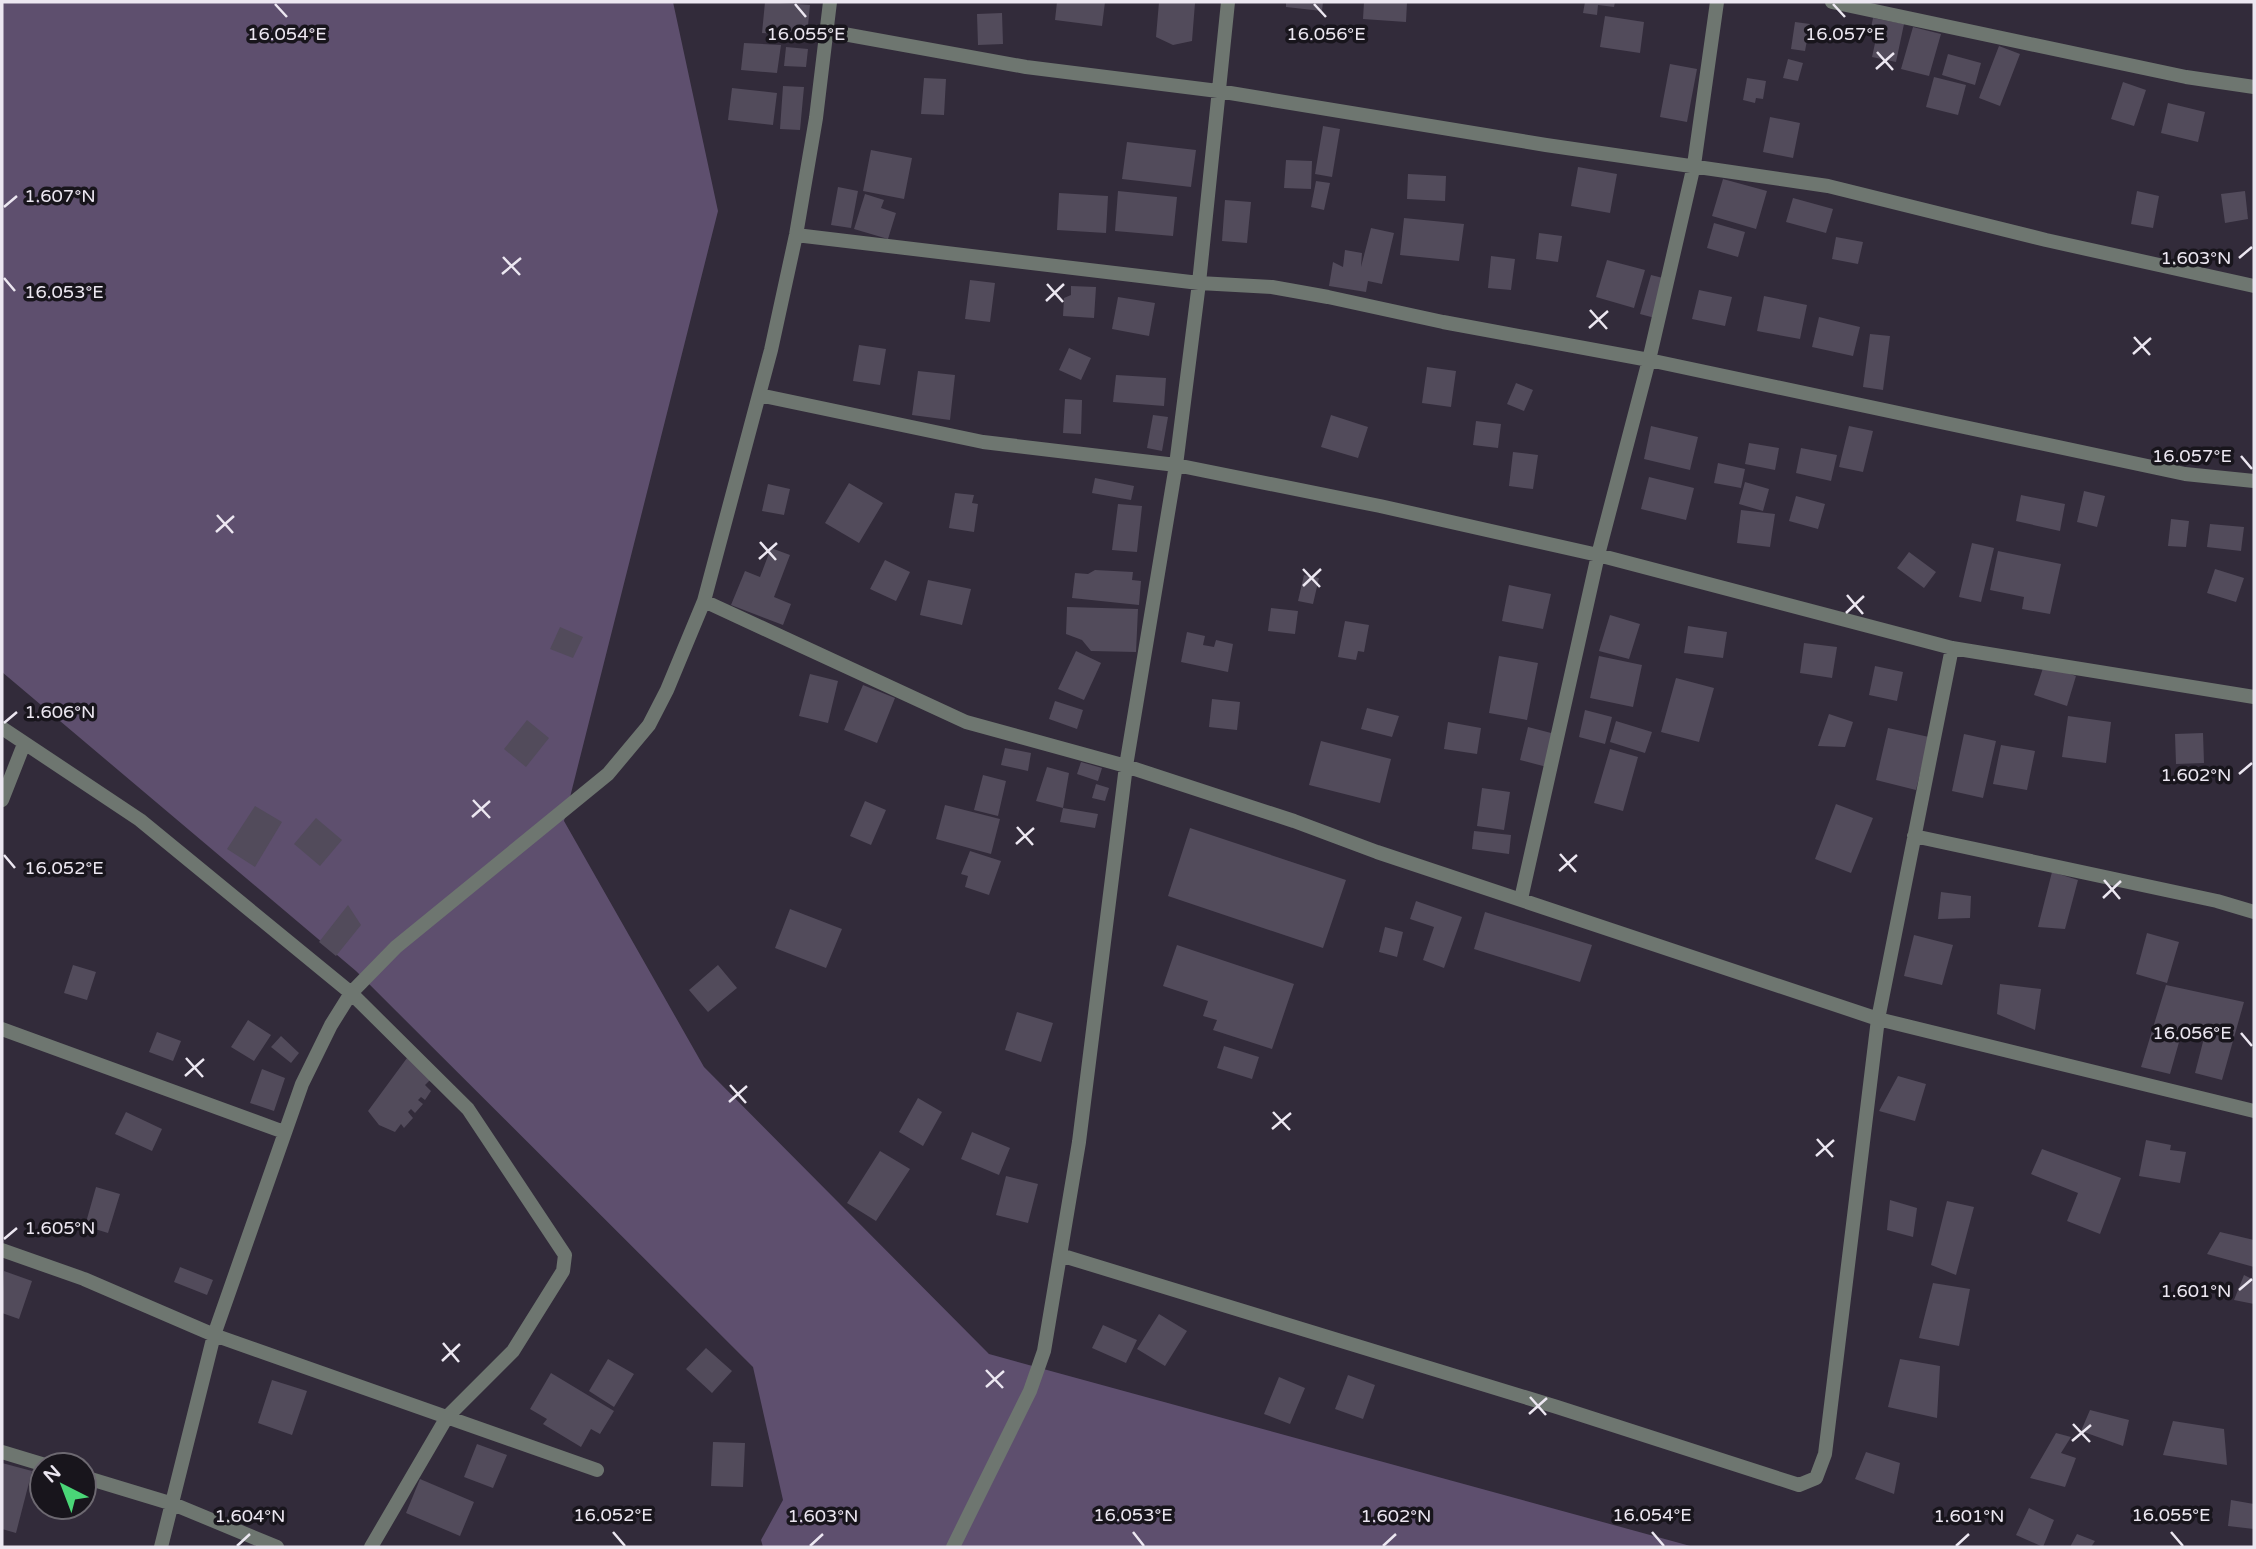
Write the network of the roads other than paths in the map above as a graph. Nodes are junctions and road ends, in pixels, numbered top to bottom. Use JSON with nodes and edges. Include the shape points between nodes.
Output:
{"nodes":[{"id":1,"x":830,"y":2,"type":"edge"},
{"id":2,"x":1228,"y":2,"type":"edge"},
{"id":3,"x":1717,"y":2,"type":"edge"},
{"id":4,"x":1832,"y":2,"type":"edge"},
{"id":5,"x":827,"y":31,"type":"junction"},
{"id":6,"x":2254,"y":87,"type":"edge"},
{"id":7,"x":1218,"y":91,"type":"junction"},
{"id":8,"x":1694,"y":165,"type":"junction"},
{"id":9,"x":796,"y":235,"type":"junction"},
{"id":10,"x":1199,"y":283,"type":"junction"},
{"id":11,"x":2254,"y":286,"type":"edge"},
{"id":12,"x":1649,"y":360,"type":"junction"},
{"id":13,"x":759,"y":396,"type":"junction"},
{"id":14,"x":1176,"y":465,"type":"junction"},
{"id":15,"x":2254,"y":481,"type":"edge"},
{"id":16,"x":1598,"y":555,"type":"junction"},
{"id":17,"x":704,"y":601,"type":"junction"},
{"id":18,"x":1952,"y":648,"type":"junction"},
{"id":19,"x":2254,"y":697,"type":"edge"},
{"id":20,"x":2,"y":728,"type":"edge"},
{"id":21,"x":24,"y":744,"type":"junction"},
{"id":22,"x":1126,"y":766,"type":"junction"},
{"id":23,"x":2,"y":800,"type":"edge"},
{"id":24,"x":1914,"y":836,"type":"junction"},
{"id":25,"x":1521,"y":899,"type":"junction"},
{"id":26,"x":2254,"y":912,"type":"edge"},
{"id":27,"x":351,"y":993,"type":"junction"},
{"id":28,"x":1878,"y":1019,"type":"junction"},
{"id":29,"x":2,"y":1029,"type":"edge"},
{"id":30,"x":2254,"y":1111,"type":"edge"},
{"id":31,"x":284,"y":1132,"type":"junction"},
{"id":32,"x":2,"y":1250,"type":"edge"},
{"id":33,"x":1060,"y":1255,"type":"junction"},
{"id":34,"x":214,"y":1335,"type":"junction"},
{"id":35,"x":447,"y":1417,"type":"junction"},
{"id":36,"x":2,"y":1452,"type":"edge"},
{"id":37,"x":28,"y":1460,"type":"edge"},
{"id":38,"x":597,"y":1470,"type":"dead end"},
{"id":39,"x":98,"y":1481,"type":"edge"},
{"id":40,"x":173,"y":1504,"type":"junction"},
{"id":41,"x":161,"y":1547,"type":"edge"},
{"id":42,"x":277,"y":1547,"type":"edge"},
{"id":43,"x":371,"y":1547,"type":"edge"},
{"id":44,"x":953,"y":1547,"type":"edge"}],
"edges":[{"from":1,"to":5,"type":"street"},
{"from":2,"to":7,"type":"street"},
{"from":3,"to":8,"type":"street"},
{"from":4,"to":6,"type":"street","via":[[2186,77]]},
{"from":5,"to":7,"type":"street","via":[[1026,66]]},
{"from":5,"to":9,"type":"street"},
{"from":7,"to":8,"type":"street"},
{"from":7,"to":10,"type":"street"},
{"from":8,"to":11,"type":"street","via":[[1828,186]]},
{"from":8,"to":12,"type":"street"},
{"from":9,"to":10,"type":"street"},
{"from":9,"to":13,"type":"street"},
{"from":10,"to":12,"type":"street","via":[[1306,293]]},
{"from":10,"to":14,"type":"street"},
{"from":12,"to":15,"type":"street","via":[[2185,474]]},
{"from":12,"to":16,"type":"street"},
{"from":13,"to":14,"type":"street","via":[[983,442]]},
{"from":13,"to":17,"type":"street"},
{"from":14,"to":16,"type":"street"},
{"from":14,"to":22,"type":"street"},
{"from":16,"to":18,"type":"street"},
{"from":16,"to":25,"type":"street"},
{"from":17,"to":22,"type":"street","via":[[940,712]]},
{"from":17,"to":27,"type":"street","via":[[661,701],[630,751],[529,841],[396,947]]},
{"from":18,"to":19,"type":"street"},
{"from":18,"to":24,"type":"street"},
{"from":20,"to":21,"type":"street"},
{"from":21,"to":23,"type":"street"},
{"from":21,"to":27,"type":"street","via":[[140,820]]},
{"from":22,"to":25,"type":"street"},
{"from":22,"to":33,"type":"street","via":[[1079,1142]]},
{"from":24,"to":26,"type":"street"},
{"from":24,"to":28,"type":"street"},
{"from":25,"to":28,"type":"street"},
{"from":27,"to":31,"type":"street","via":[[302,1084]]},
{"from":27,"to":35,"type":"street","via":[[468,1109],[565,1255],[563,1271],[513,1351]]},
{"from":28,"to":30,"type":"street"},
{"from":28,"to":33,"type":"street","via":[[1825,1454],[1816,1478],[1808,1483],[1799,1485]]},
{"from":29,"to":31,"type":"street"},
{"from":31,"to":34,"type":"street"},
{"from":32,"to":34,"type":"street","via":[[84,1279]]},
{"from":33,"to":44,"type":"street","via":[[1044,1351],[1030,1391]]},
{"from":34,"to":35,"type":"street"},
{"from":34,"to":40,"type":"street"},
{"from":35,"to":38,"type":"street"},
{"from":35,"to":43,"type":"street"},
{"from":36,"to":37,"type":"street"},
{"from":39,"to":40,"type":"street"},
{"from":40,"to":41,"type":"street"},
{"from":40,"to":42,"type":"street"}]}
